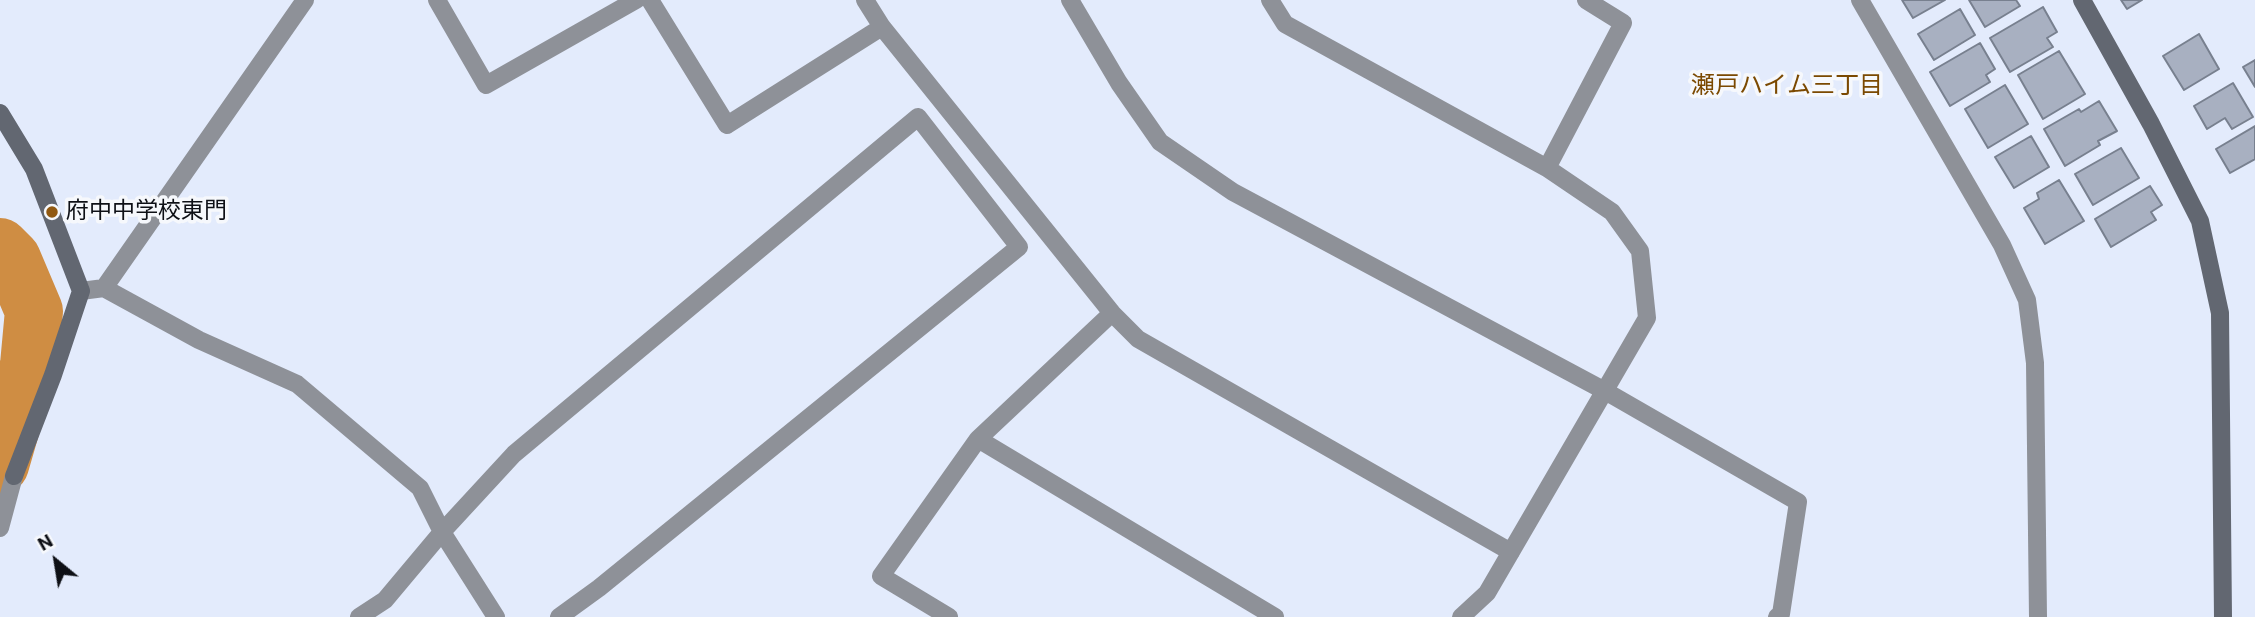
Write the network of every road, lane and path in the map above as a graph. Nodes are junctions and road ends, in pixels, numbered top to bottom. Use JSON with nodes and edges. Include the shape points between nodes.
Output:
{"nodes":[{"id":1,"x":305,"y":0,"type":"edge"},
{"id":2,"x":437,"y":0,"type":"edge"},
{"id":3,"x":636,"y":0,"type":"edge"},
{"id":4,"x":650,"y":0,"type":"edge"},
{"id":5,"x":865,"y":0,"type":"edge"},
{"id":6,"x":1070,"y":0,"type":"edge"},
{"id":7,"x":1270,"y":0,"type":"edge"},
{"id":8,"x":1586,"y":0,"type":"edge"},
{"id":9,"x":1860,"y":0,"type":"edge"},
{"id":10,"x":2082,"y":0,"type":"edge"},
{"id":11,"x":882,"y":27,"type":"junction"},
{"id":12,"x":0,"y":113,"type":"edge"},
{"id":13,"x":1547,"y":168,"type":"junction"},
{"id":14,"x":104,"y":288,"type":"junction"},
{"id":15,"x":80,"y":291,"type":"junction"},
{"id":16,"x":1112,"y":313,"type":"junction"},
{"id":17,"x":1605,"y":391,"type":"junction"},
{"id":18,"x":978,"y":439,"type":"junction"},
{"id":19,"x":0,"y":528,"type":"edge"},
{"id":20,"x":442,"y":532,"type":"junction"},
{"id":21,"x":1511,"y":552,"type":"junction"},
{"id":22,"x":359,"y":617,"type":"edge"},
{"id":23,"x":496,"y":617,"type":"edge"},
{"id":24,"x":559,"y":617,"type":"edge"},
{"id":25,"x":949,"y":617,"type":"edge"},
{"id":26,"x":1275,"y":617,"type":"edge"},
{"id":27,"x":1461,"y":617,"type":"edge"},
{"id":28,"x":1777,"y":617,"type":"edge"},
{"id":29,"x":2038,"y":617,"type":"edge"},
{"id":30,"x":2223,"y":617,"type":"edge"}],
"edges":[{"from":1,"to":14,"type":"street"},
{"from":2,"to":3,"type":"street","via":[[486,85]]},
{"from":4,"to":11,"type":"street","via":[[727,125]]},
{"from":5,"to":11,"type":"street"},
{"from":6,"to":17,"type":"street","via":[[1160,142],[1233,192]]},
{"from":7,"to":13,"type":"street","via":[[1285,24]]},
{"from":8,"to":13,"type":"street","via":[[1623,23]]},
{"from":9,"to":29,"type":"street","via":[[2002,245],[2027,300],[2035,363]]},
{"from":10,"to":30,"type":"street","via":[[2200,221],[2220,313]]},
{"from":11,"to":16,"type":"street"},
{"from":12,"to":15,"type":"street","via":[[34,169]]},
{"from":13,"to":17,"type":"street","via":[[1612,212],[1640,251],[1647,318]]},
{"from":14,"to":15,"type":"street"},
{"from":14,"to":20,"type":"street","via":[[199,340],[297,384],[421,488]]},
{"from":15,"to":19,"type":"street"},
{"from":16,"to":18,"type":"street"},
{"from":16,"to":21,"type":"street","via":[[1138,339]]},
{"from":17,"to":21,"type":"street"},
{"from":17,"to":28,"type":"street","via":[[1798,502]]},
{"from":18,"to":25,"type":"street","via":[[881,576]]},
{"from":18,"to":26,"type":"street"},
{"from":20,"to":22,"type":"street","via":[[385,600]]},
{"from":20,"to":23,"type":"street"},
{"from":20,"to":24,"type":"street","via":[[514,454],[918,117],[1019,247]]},
{"from":21,"to":27,"type":"street","via":[[1488,593]]}]}
